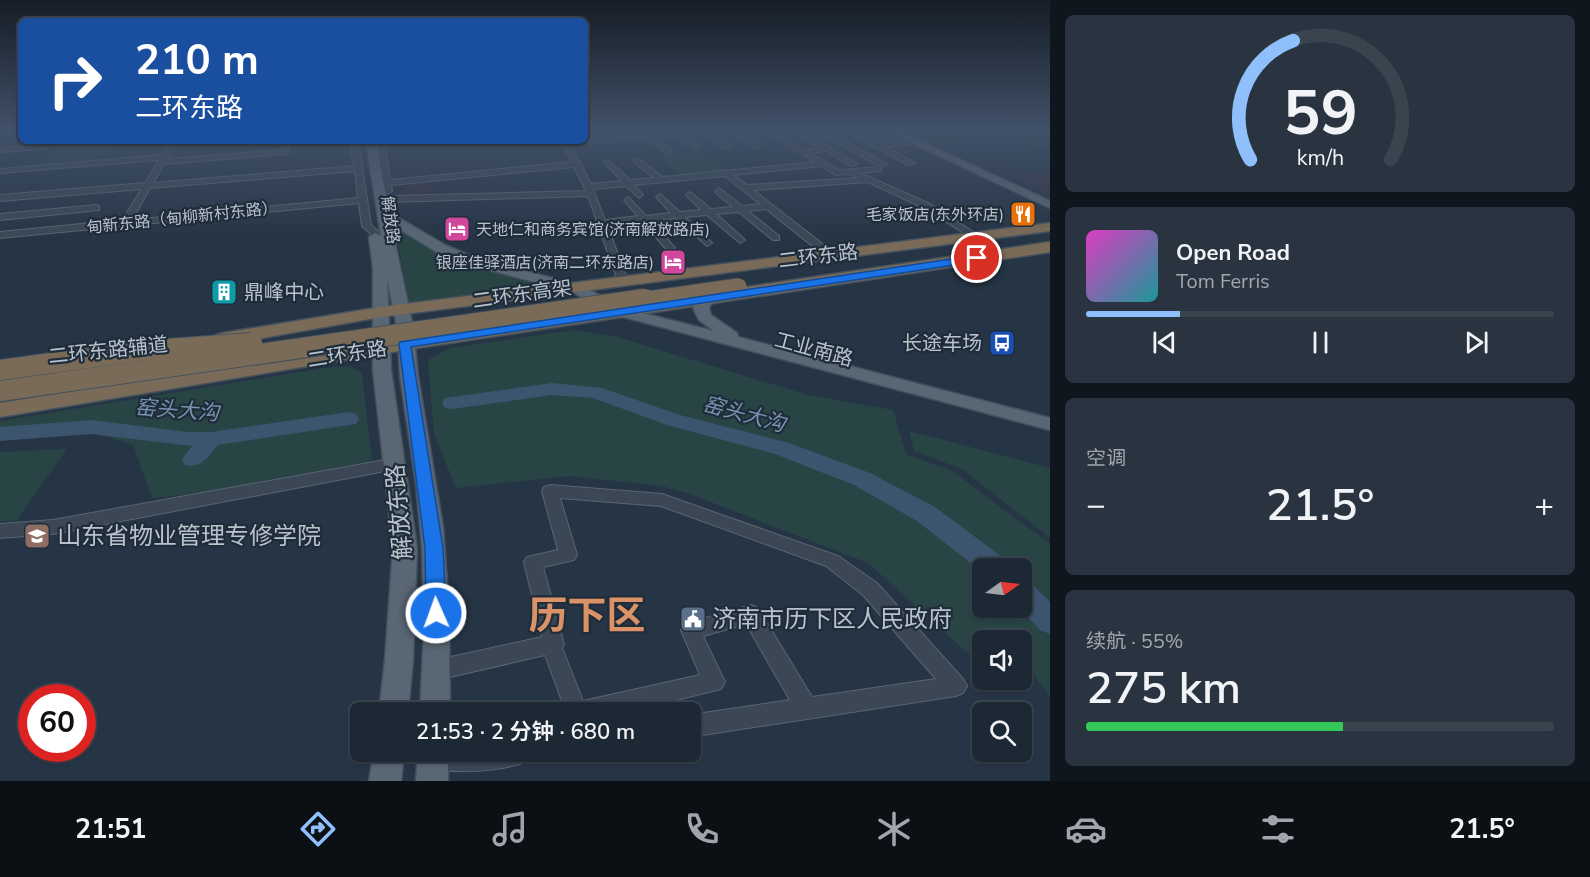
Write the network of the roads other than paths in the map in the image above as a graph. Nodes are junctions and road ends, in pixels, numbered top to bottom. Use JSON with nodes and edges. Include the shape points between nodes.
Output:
{"nodes":[{"id":1,"x":62,"y":166,"type":"edge"},
{"id":2,"x":159,"y":166,"type":"edge"},
{"id":3,"x":365,"y":166,"type":"edge"},
{"id":4,"x":377,"y":166,"type":"edge"},
{"id":5,"x":384,"y":166,"type":"edge"},
{"id":6,"x":553,"y":166,"type":"edge"},
{"id":7,"x":578,"y":166,"type":"edge"},
{"id":8,"x":615,"y":166,"type":"edge"},
{"id":9,"x":645,"y":166,"type":"edge"},
{"id":10,"x":800,"y":166,"type":"edge"},
{"id":11,"x":827,"y":166,"type":"edge"},
{"id":12,"x":880,"y":166,"type":"edge"},
{"id":13,"x":967,"y":166,"type":"edge"},
{"id":14,"x":359,"y":168,"type":"joint"},
{"id":15,"x":852,"y":168,"type":"junction"},
{"id":16,"x":0,"y":171,"type":"edge"},
{"id":17,"x":727,"y":174,"type":"junction"},
{"id":18,"x":868,"y":180,"type":"junction"},
{"id":19,"x":658,"y":181,"type":"junction"},
{"id":20,"x":387,"y":183,"type":"junction"},
{"id":21,"x":630,"y":183,"type":"junction"},
{"id":22,"x":147,"y":186,"type":"junction"},
{"id":23,"x":744,"y":188,"type":"junction"},
{"id":24,"x":590,"y":190,"type":"junction"},
{"id":25,"x":719,"y":191,"type":"dead end"},
{"id":26,"x":639,"y":195,"type":"dead end"},
{"id":27,"x":690,"y":195,"type":"dead end"},
{"id":28,"x":0,"y":198,"type":"edge"},
{"id":29,"x":363,"y":200,"type":"junction"},
{"id":30,"x":628,"y":200,"type":"dead end"},
{"id":31,"x":1050,"y":205,"type":"edge"},
{"id":32,"x":767,"y":206,"type":"junction"},
{"id":33,"x":96,"y":208,"type":"dead end"},
{"id":34,"x":741,"y":208,"type":"junction"},
{"id":35,"x":388,"y":211,"type":"junction"},
{"id":36,"x":709,"y":212,"type":"junction"},
{"id":37,"x":678,"y":214,"type":"junction"},
{"id":38,"x":0,"y":217,"type":"edge"},
{"id":39,"x":645,"y":219,"type":"junction"},
{"id":40,"x":126,"y":222,"type":"junction"},
{"id":41,"x":600,"y":223,"type":"junction"},
{"id":42,"x":1050,"y":227,"type":"edge"},
{"id":43,"x":375,"y":233,"type":"junction"},
{"id":44,"x":0,"y":235,"type":"edge"},
{"id":45,"x":976,"y":237,"type":"junction"},
{"id":46,"x":776,"y":238,"type":"dead end"},
{"id":47,"x":740,"y":240,"type":"dead end"},
{"id":48,"x":1050,"y":240,"type":"edge"},
{"id":49,"x":707,"y":243,"type":"dead end"},
{"id":50,"x":1050,"y":247,"type":"edge"},
{"id":51,"x":670,"y":248,"type":"dead end"},
{"id":52,"x":829,"y":254,"type":"junction"},
{"id":53,"x":386,"y":268,"type":"junction"},
{"id":54,"x":619,"y":282,"type":"junction"},
{"id":55,"x":577,"y":289,"type":"junction"},
{"id":56,"x":707,"y":299,"type":"junction"},
{"id":57,"x":402,"y":310,"type":"junction"},
{"id":58,"x":381,"y":312,"type":"junction"},
{"id":59,"x":612,"y":313,"type":"junction"},
{"id":60,"x":216,"y":340,"type":"junction"},
{"id":61,"x":405,"y":344,"type":"junction"},
{"id":62,"x":294,"y":345,"type":"junction"},
{"id":63,"x":382,"y":348,"type":"junction"},
{"id":64,"x":760,"y":348,"type":"junction"},
{"id":65,"x":0,"y":361,"type":"edge"},
{"id":66,"x":0,"y":371,"type":"edge"},
{"id":67,"x":0,"y":379,"type":"edge"},
{"id":68,"x":161,"y":384,"type":"junction"},
{"id":69,"x":0,"y":393,"type":"edge"},
{"id":70,"x":0,"y":400,"type":"edge"},
{"id":71,"x":0,"y":410,"type":"edge"},
{"id":72,"x":1050,"y":424,"type":"edge"},
{"id":73,"x":1050,"y":434,"type":"edge"},
{"id":74,"x":396,"y":464,"type":"junction"},
{"id":75,"x":0,"y":531,"type":"edge"},
{"id":76,"x":551,"y":645,"type":"junction"},
{"id":77,"x":437,"y":670,"type":"junction"},
{"id":78,"x":394,"y":702,"type":"edge"},
{"id":79,"x":435,"y":702,"type":"edge"},
{"id":80,"x":573,"y":702,"type":"edge"},
{"id":81,"x":627,"y":702,"type":"edge"},
{"id":82,"x":806,"y":708,"type":"junction"},
{"id":83,"x":701,"y":724,"type":"edge"},
{"id":84,"x":388,"y":762,"type":"edge"},
{"id":85,"x":385,"y":781,"type":"edge"}],
"edges":[{"from":1,"to":16,"type":"street"},
{"from":2,"to":22,"type":"street"},
{"from":3,"to":43,"type":"main road","name":"解放路"},
{"from":4,"to":35,"type":"main road","name":"解放路"},
{"from":5,"to":20,"type":"street"},
{"from":6,"to":20,"type":"street"},
{"from":7,"to":24,"type":"street"},
{"from":8,"to":21,"type":"street"},
{"from":9,"to":19,"type":"street"},
{"from":10,"to":17,"type":"street"},
{"from":11,"to":15,"type":"street","via":[[838,173]]},
{"from":12,"to":15,"type":"street"},
{"from":13,"to":31,"type":"main road"},
{"from":14,"to":22,"type":"street"},
{"from":14,"to":29,"type":"street"},
{"from":15,"to":18,"type":"street"},
{"from":17,"to":19,"type":"street","via":[[689,181]]},
{"from":17,"to":23,"type":"street"},
{"from":18,"to":23,"type":"street"},
{"from":18,"to":45,"type":"street","via":[[926,205]]},
{"from":19,"to":21,"type":"street"},
{"from":19,"to":37,"type":"street"},
{"from":20,"to":35,"type":"street"},
{"from":21,"to":24,"type":"street"},
{"from":21,"to":26,"type":"street"},
{"from":22,"to":28,"type":"street"},
{"from":22,"to":40,"type":"street"},
{"from":23,"to":32,"type":"street"},
{"from":24,"to":35,"type":"street"},
{"from":24,"to":41,"type":"street"},
{"from":25,"to":34,"type":"street"},
{"from":27,"to":36,"type":"street"},
{"from":29,"to":40,"type":"street","name":"甸新东路（甸柳新村东路）"},
{"from":29,"to":43,"type":"street","via":[[367,226]]},
{"from":30,"to":39,"type":"street"},
{"from":32,"to":34,"type":"street"},
{"from":32,"to":52,"type":"street"},
{"from":33,"to":38,"type":"street"},
{"from":34,"to":36,"type":"street"},
{"from":34,"to":46,"type":"street"},
{"from":35,"to":53,"type":"main road","name":"解放路"},
{"from":35,"to":55,"type":"main road","via":[[393,220],[415,234],[468,260]]},
{"from":36,"to":37,"type":"street"},
{"from":36,"to":47,"type":"street"},
{"from":37,"to":39,"type":"street"},
{"from":37,"to":49,"type":"street"},
{"from":39,"to":41,"type":"street"},
{"from":39,"to":51,"type":"street"},
{"from":40,"to":44,"type":"street","name":"甸新东路（甸柳新村东路）"},
{"from":41,"to":54,"type":"street","via":[[622,278]]},
{"from":42,"to":45,"type":"highway","name":"二环东路"},
{"from":42,"to":62,"type":"highway","name":"二环东高架"},
{"from":43,"to":53,"type":"main road","name":"解放路"},
{"from":45,"to":52,"type":"highway","name":"二环东路"},
{"from":48,"to":62,"type":"highway","name":"二环东高架","bridge":true},
{"from":50,"to":56,"type":"highway","name":"二环东路"},
{"from":52,"to":54,"type":"highway","name":"二环东路"},
{"from":53,"to":57,"type":"main road","name":"解放路"},
{"from":53,"to":58,"type":"main road","name":"解放路"},
{"from":54,"to":55,"type":"highway","name":"二环东路"},
{"from":55,"to":57,"type":"highway","name":"二环东路"},
{"from":55,"to":59,"type":"main road","name":"工业南路"},
{"from":56,"to":59,"type":"highway","name":"二环东路"},
{"from":56,"to":64,"type":"main road","via":[[702,313],[711,323]]},
{"from":57,"to":58,"type":"highway","name":"二环东路"},
{"from":57,"to":61,"type":"main road","name":"解放东路"},
{"from":58,"to":60,"type":"highway","name":"二环东路"},
{"from":58,"to":63,"type":"main road","name":"解放东路"},
{"from":59,"to":61,"type":"highway","name":"二环东路"},
{"from":59,"to":64,"type":"main road","name":"工业南路"},
{"from":59,"to":73,"type":"main road","name":"工业南路","via":[[648,330]]},
{"from":60,"to":65,"type":"highway","name":"二环东路辅道"},
{"from":60,"to":66,"type":"highway","name":"二环东路","via":[[159,352]]},
{"from":61,"to":63,"type":"highway","name":"二环东路"},
{"from":61,"to":77,"type":"main road","name":"解放东路","via":[[434,548]]},
{"from":62,"to":66,"type":"highway","bridge":true,"via":[[139,351]]},
{"from":62,"to":67,"type":"highway","name":"二环东高架","bridge":true},
{"from":62,"to":69,"type":"highway","name":"二环东高架","bridge":true},
{"from":62,"to":70,"type":"highway","bridge":true,"via":[[132,382]]},
{"from":63,"to":68,"type":"highway","name":"二环东路"},
{"from":63,"to":74,"type":"main road","name":"解放东路"},
{"from":64,"to":72,"type":"main road","name":"工业南路"},
{"from":68,"to":69,"type":"highway","name":"二环东路","via":[[136,378]]},
{"from":68,"to":71,"type":"highway","name":"二环东路辅道"},
{"from":74,"to":75,"type":"street","via":[[53,527]]},
{"from":74,"to":78,"type":"main road","name":"解放东路","via":[[405,548]]},
{"from":76,"to":77,"type":"street"},
{"from":76,"to":80,"type":"street"},
{"from":76,"to":82,"type":"street","via":[[554,644],[533,562],[568,555],[550,491],[662,500],[832,561],[870,589],[956,686]]},
{"from":77,"to":79,"type":"main road","name":"解放东路"},
{"from":81,"to":82,"type":"street","via":[[714,682],[691,630],[752,614]]},
{"from":82,"to":83,"type":"street"},
{"from":84,"to":85,"type":"main road"}]}
